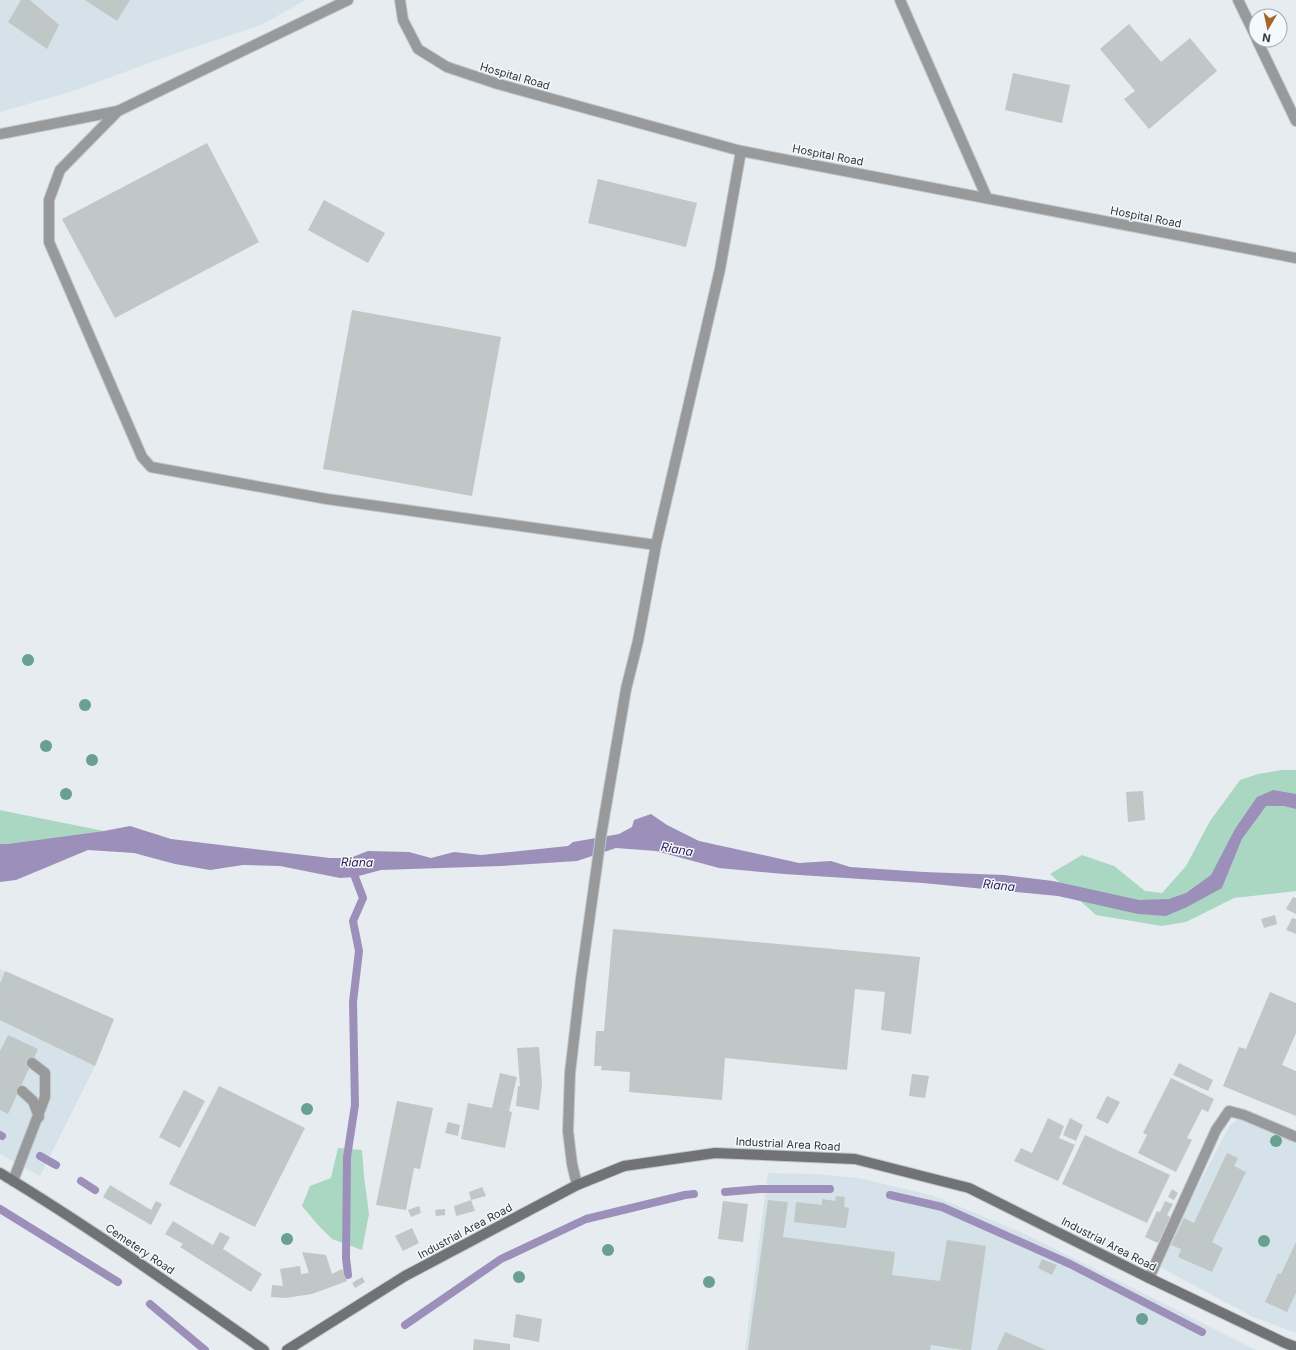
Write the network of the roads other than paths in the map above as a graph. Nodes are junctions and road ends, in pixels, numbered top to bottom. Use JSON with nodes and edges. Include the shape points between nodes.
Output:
{"nodes":[{"id":1,"x":348,"y":0,"type":"edge"},
{"id":2,"x":400,"y":0,"type":"edge"},
{"id":3,"x":900,"y":0,"type":"edge"},
{"id":4,"x":1238,"y":0,"type":"edge"},
{"id":5,"x":1248,"y":21,"type":"edge"},
{"id":6,"x":1261,"y":48,"type":"edge"},
{"id":7,"x":118,"y":111,"type":"junction"},
{"id":8,"x":1296,"y":121,"type":"edge"},
{"id":9,"x":0,"y":134,"type":"edge"},
{"id":10,"x":741,"y":151,"type":"junction"},
{"id":11,"x":987,"y":198,"type":"junction"},
{"id":12,"x":1296,"y":258,"type":"edge"},
{"id":13,"x":656,"y":545,"type":"junction"},
{"id":14,"x":32,"y":1063,"type":"dead end"},
{"id":15,"x":22,"y":1091,"type":"dead end"},
{"id":16,"x":38,"y":1117,"type":"junction"},
{"id":17,"x":1296,"y":1137,"type":"edge"},
{"id":18,"x":0,"y":1173,"type":"edge"},
{"id":19,"x":13,"y":1181,"type":"junction"},
{"id":20,"x":577,"y":1184,"type":"junction"},
{"id":21,"x":1149,"y":1278,"type":"junction"},
{"id":22,"x":1296,"y":1347,"type":"edge"},
{"id":23,"x":264,"y":1350,"type":"edge"},
{"id":24,"x":287,"y":1350,"type":"edge"}],
"edges":[{"from":1,"to":7,"type":"street"},
{"from":2,"to":10,"type":"street","name":"Hospital Road","via":[[403,20],[418,49],[447,67],[498,84]]},
{"from":3,"to":11,"type":"street"},
{"from":4,"to":5,"type":"street"},
{"from":6,"to":8,"type":"street"},
{"from":7,"to":9,"type":"street"},
{"from":7,"to":13,"type":"street","via":[[60,170],[49,200],[49,242],[142,456],[151,467],[327,499]]},
{"from":10,"to":11,"type":"street","name":"Hospital Road"},
{"from":10,"to":13,"type":"street","via":[[720,269]]},
{"from":11,"to":12,"type":"street","name":"Hospital Road"},
{"from":13,"to":20,"type":"street","via":[[626,689],[580,979],[570,1073],[568,1131]]},
{"from":14,"to":16,"type":"street","via":[[45,1073],[45,1097]]},
{"from":15,"to":16,"type":"street","via":[[33,1101]]},
{"from":16,"to":19,"type":"street"},
{"from":17,"to":21,"type":"street","via":[[1229,1111],[1216,1130]]},
{"from":18,"to":19,"type":"main road","name":"Cemetery Road"},
{"from":19,"to":23,"type":"main road","name":"Cemetery Road","via":[[153,1272]]},
{"from":20,"to":21,"type":"main road","name":"Industrial Area Road","via":[[624,1166],[715,1153],[855,1159],[969,1188]]},
{"from":20,"to":24,"type":"main road","name":"Industrial Area Road","via":[[405,1276]]},
{"from":21,"to":22,"type":"main road","name":"Industrial Area Road"}]}
